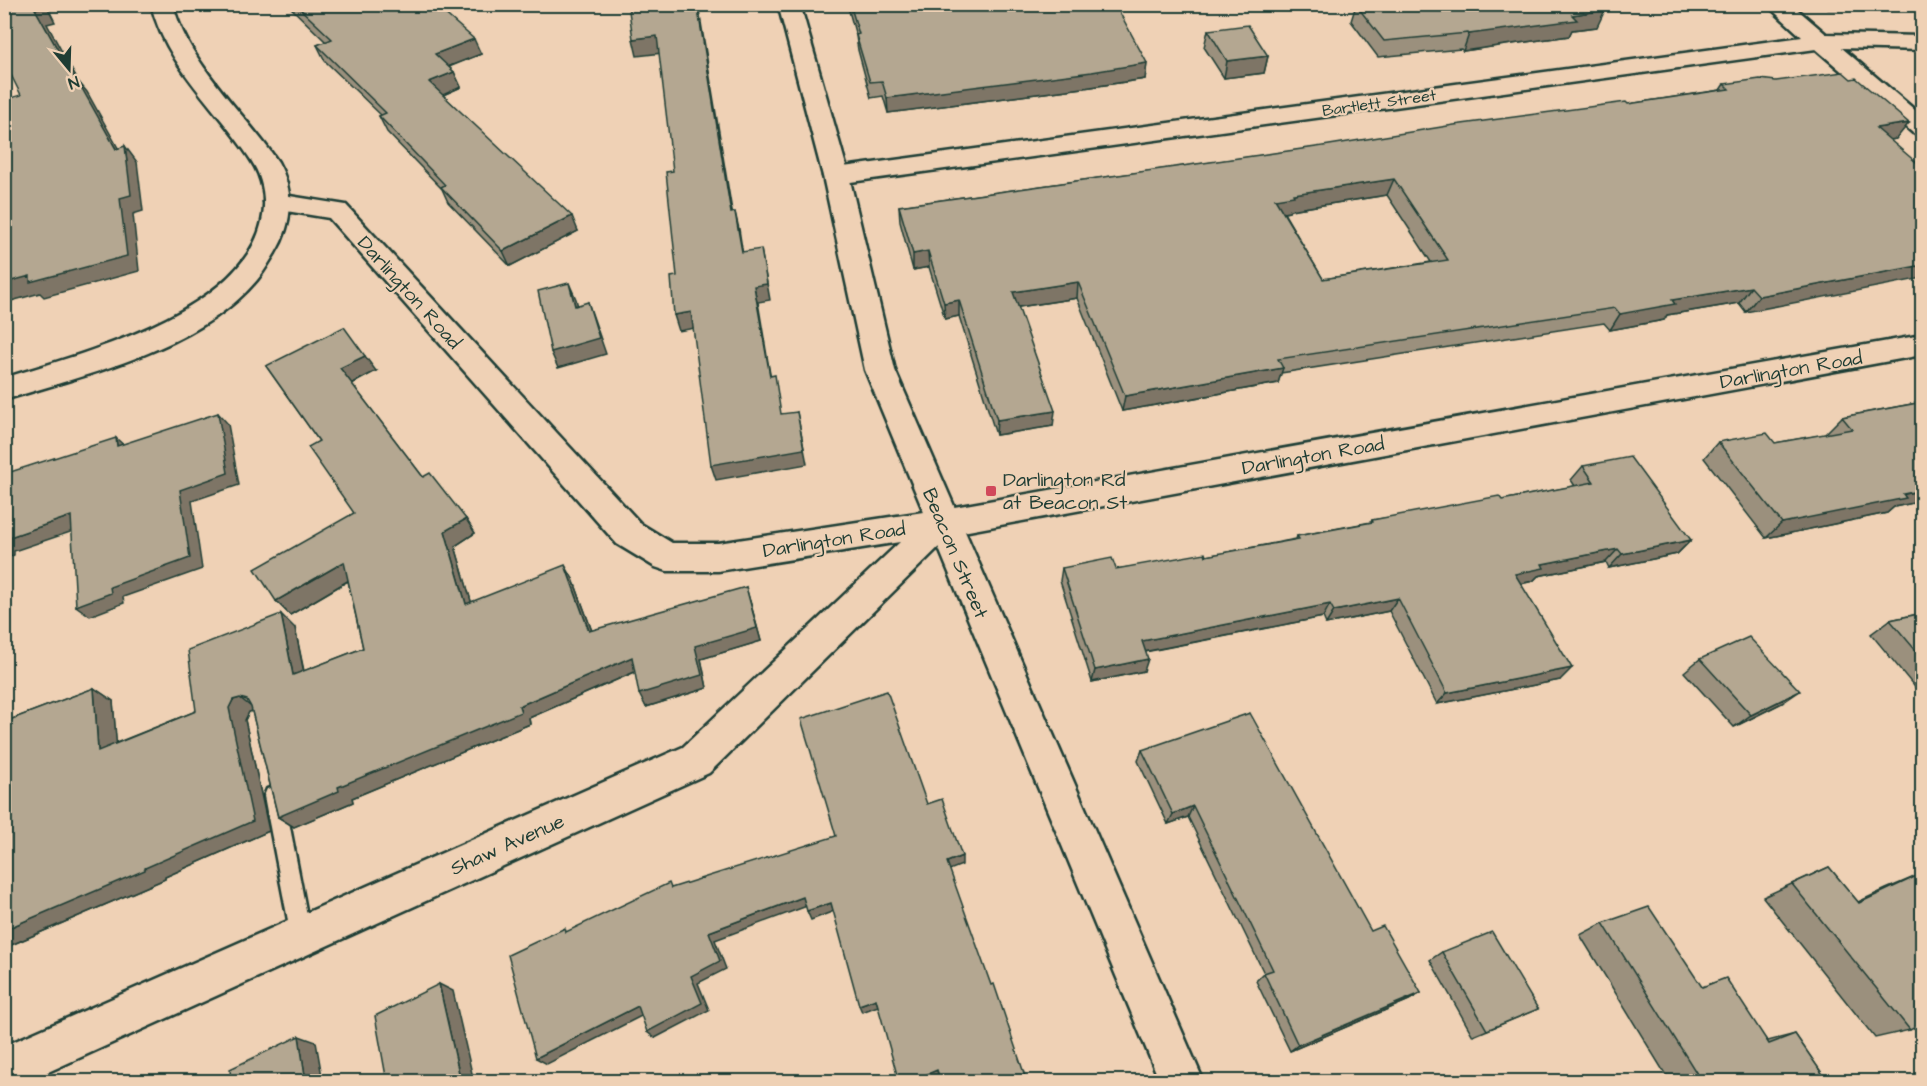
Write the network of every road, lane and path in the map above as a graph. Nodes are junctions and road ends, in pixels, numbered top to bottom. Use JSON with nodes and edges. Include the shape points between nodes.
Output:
{"nodes":[{"id":1,"x":162,"y":4,"type":"edge"},
{"id":2,"x":789,"y":4,"type":"edge"},
{"id":3,"x":1777,"y":4,"type":"edge"},
{"id":4,"x":1822,"y":42,"type":"junction"},
{"id":5,"x":1923,"y":43,"type":"edge"},
{"id":6,"x":1923,"y":128,"type":"edge"},
{"id":7,"x":836,"y":176,"type":"junction"},
{"id":8,"x":277,"y":202,"type":"junction"},
{"id":9,"x":1923,"y":345,"type":"edge"},
{"id":10,"x":4,"y":388,"type":"edge"},
{"id":11,"x":943,"y":522,"type":"junction"},
{"id":12,"x":269,"y":774,"type":"edge"},
{"id":13,"x":301,"y":936,"type":"junction"},
{"id":14,"x":4,"y":1069,"type":"edge"},
{"id":15,"x":1182,"y":1082,"type":"edge"}],
"edges":[{"from":1,"to":8,"type":"street","via":[[180,46],[272,176]]},
{"from":2,"to":7,"type":"street","name":"Beacon Street"},
{"from":3,"to":4,"type":"street"},
{"from":4,"to":5,"type":"street","name":"Bartlett Street"},
{"from":4,"to":6,"type":"street"},
{"from":4,"to":7,"type":"street","name":"Bartlett Street"},
{"from":7,"to":11,"type":"street","name":"Beacon Street","via":[[880,370]]},
{"from":8,"to":10,"type":"street","via":[[276,226],[265,249],[249,274],[220,301],[173,329]]},
{"from":8,"to":11,"type":"street","name":"Darlington Road","via":[[337,211],[629,534],[667,557],[718,557]]},
{"from":9,"to":11,"type":"street","name":"Darlington Road"},
{"from":11,"to":13,"type":"street","name":"Shaw Avenue","via":[[696,760]]},
{"from":11,"to":15,"type":"street","name":"Beacon Street"},
{"from":12,"to":13,"type":"lane"},
{"from":13,"to":14,"type":"street","name":"Shaw Avenue"}]}
